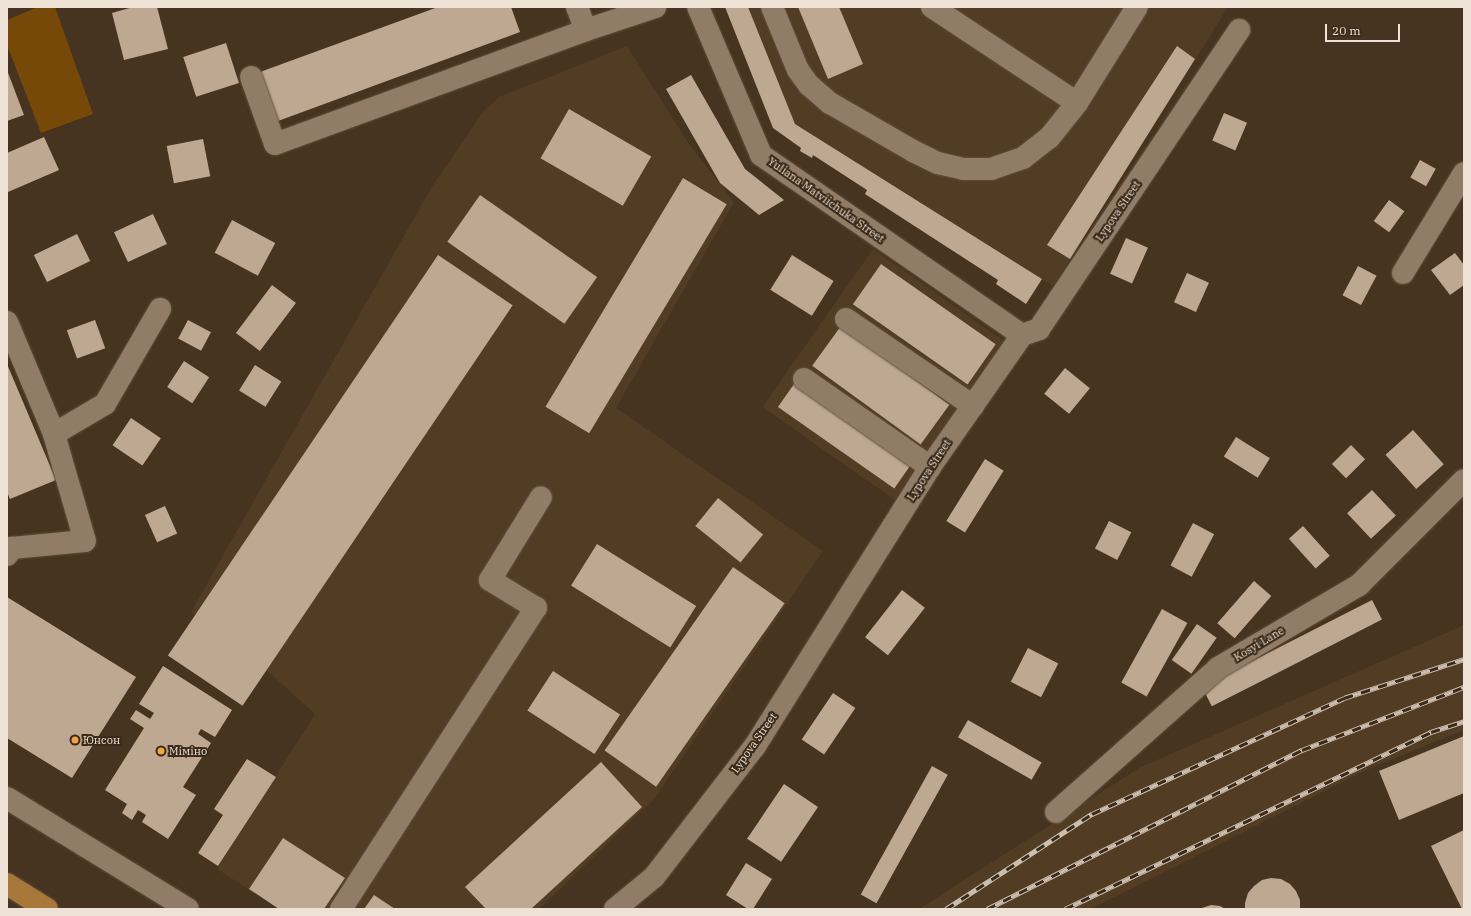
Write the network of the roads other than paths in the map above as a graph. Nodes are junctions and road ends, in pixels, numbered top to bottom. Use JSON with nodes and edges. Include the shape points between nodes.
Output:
{"nodes":[{"id":1,"x":577,"y":7,"type":"edge"},
{"id":2,"x":655,"y":7,"type":"edge"},
{"id":3,"x":698,"y":7,"type":"edge"},
{"id":4,"x":772,"y":7,"type":"edge"},
{"id":5,"x":932,"y":7,"type":"edge"},
{"id":6,"x":1137,"y":7,"type":"edge"},
{"id":7,"x":586,"y":30,"type":"junction"},
{"id":8,"x":1239,"y":30,"type":"dead end"},
{"id":9,"x":251,"y":77,"type":"dead end"},
{"id":10,"x":1077,"y":103,"type":"junction"},
{"id":11,"x":1464,"y":173,"type":"edge"},
{"id":12,"x":1403,"y":273,"type":"dead end"},
{"id":13,"x":160,"y":309,"type":"dead end"},
{"id":14,"x":846,"y":319,"type":"dead end"},
{"id":15,"x":7,"y":322,"type":"edge"},
{"id":16,"x":1022,"y":335,"type":"junction"},
{"id":17,"x":804,"y":380,"type":"dead end"},
{"id":18,"x":973,"y":406,"type":"junction"},
{"id":19,"x":54,"y":434,"type":"junction"},
{"id":20,"x":930,"y":466,"type":"junction"},
{"id":21,"x":1464,"y":480,"type":"edge"},
{"id":22,"x":541,"y":497,"type":"dead end"},
{"id":23,"x":7,"y":555,"type":"edge"},
{"id":24,"x":7,"y":798,"type":"edge"},
{"id":25,"x":1056,"y":812,"type":"dead end"},
{"id":26,"x":7,"y":884,"type":"edge"},
{"id":27,"x":47,"y":909,"type":"edge"},
{"id":28,"x":188,"y":909,"type":"edge"},
{"id":29,"x":341,"y":909,"type":"edge"},
{"id":30,"x":615,"y":909,"type":"edge"}],
"edges":[{"from":1,"to":7,"type":"street"},
{"from":2,"to":7,"type":"street"},
{"from":3,"to":16,"type":"street","name":"Yuliana Matviichuka Street","via":[[761,155]]},
{"from":4,"to":10,"type":"street","via":[[798,70],[810,85],[830,102],[938,163],[963,169],[991,169],[1023,158],[1049,138]]},
{"from":5,"to":10,"type":"street"},
{"from":6,"to":10,"type":"street"},
{"from":7,"to":9,"type":"street","via":[[275,144]]},
{"from":8,"to":16,"type":"street","name":"Lypova Street","via":[[1039,329]]},
{"from":11,"to":12,"type":"street"},
{"from":13,"to":19,"type":"street","via":[[105,404]]},
{"from":14,"to":18,"type":"street"},
{"from":15,"to":19,"type":"street"},
{"from":16,"to":18,"type":"street","name":"Lypova Street"},
{"from":17,"to":20,"type":"street"},
{"from":18,"to":20,"type":"street","name":"Lypova Street"},
{"from":19,"to":23,"type":"street","via":[[85,541],[12,548]]},
{"from":20,"to":30,"type":"street","name":"Lypova Street","via":[[755,746],[654,877]]},
{"from":21,"to":25,"type":"street","name":"Kosyi Lane","via":[[1359,585],[1218,668]]},
{"from":22,"to":29,"type":"street","via":[[490,580],[536,608]]},
{"from":24,"to":28,"type":"street"},
{"from":26,"to":27,"type":"main road"}]}
